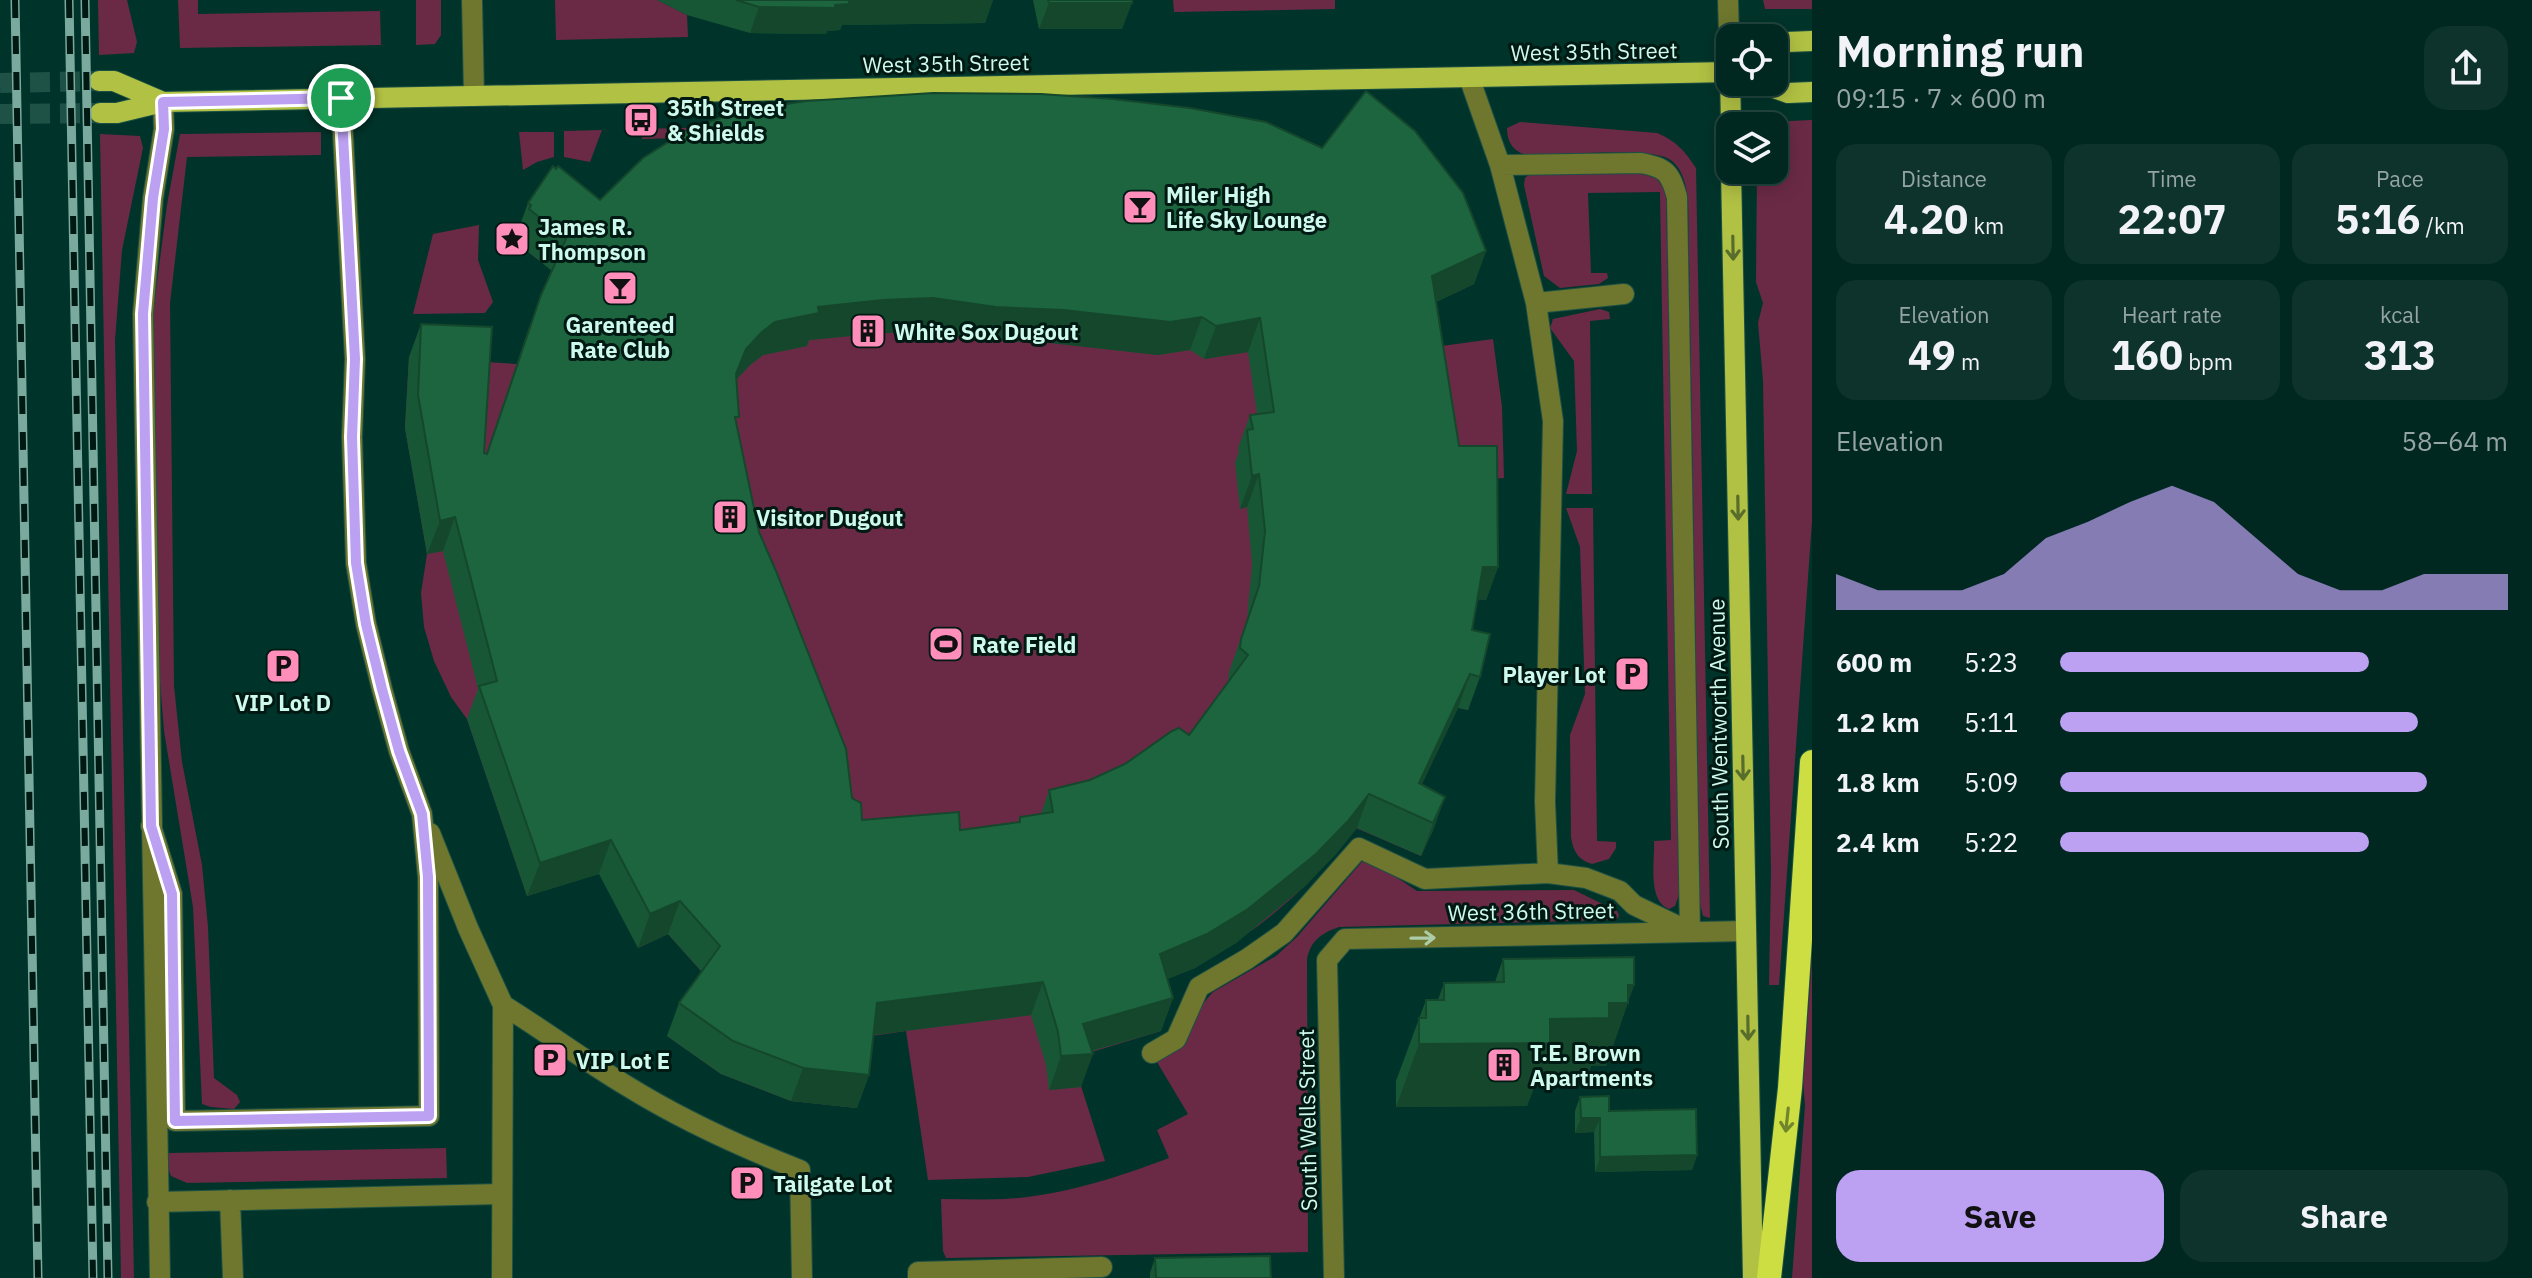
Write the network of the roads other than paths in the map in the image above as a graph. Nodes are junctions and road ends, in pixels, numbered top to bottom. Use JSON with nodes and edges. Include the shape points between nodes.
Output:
{"nodes":[{"id":1,"x":472,"y":0,"type":"edge"},
{"id":2,"x":1728,"y":0,"type":"edge"},
{"id":3,"x":1729,"y":24,"type":"edge"},
{"id":4,"x":1812,"y":41,"type":"edge"},
{"id":5,"x":1788,"y":44,"type":"edge"},
{"id":6,"x":1716,"y":72,"type":"edge"},
{"id":7,"x":1469,"y":77,"type":"junction"},
{"id":8,"x":99,"y":81,"type":"tunnel mouth"},
{"id":9,"x":1812,"y":92,"type":"edge"},
{"id":10,"x":1788,"y":93,"type":"edge"},
{"id":11,"x":474,"y":96,"type":"junction"},
{"id":12,"x":341,"y":98,"type":"junction"},
{"id":13,"x":163,"y":102,"type":"junction"},
{"id":14,"x":100,"y":113,"type":"tunnel mouth"},
{"id":15,"x":1500,"y":165,"type":"junction"},
{"id":16,"x":1731,"y":184,"type":"edge"},
{"id":17,"x":1624,"y":294,"type":"dead end"},
{"id":18,"x":1536,"y":303,"type":"junction"},
{"id":19,"x":1812,"y":762,"type":"edge"},
{"id":20,"x":422,"y":814,"type":"junction"},
{"id":21,"x":151,"y":826,"type":"junction"},
{"id":22,"x":1548,"y":873,"type":"junction"},
{"id":23,"x":1746,"y":931,"type":"junction"},
{"id":24,"x":1690,"y":932,"type":"junction"},
{"id":25,"x":1327,"y":960,"type":"joint"},
{"id":26,"x":503,"y":1005,"type":"junction"},
{"id":27,"x":1152,"y":1053,"type":"dead end"},
{"id":28,"x":501,"y":1194,"type":"junction"},
{"id":29,"x":230,"y":1200,"type":"junction"},
{"id":30,"x":157,"y":1202,"type":"junction"},
{"id":31,"x":1102,"y":1267,"type":"dead end"},
{"id":32,"x":918,"y":1275,"type":"edge"},
{"id":33,"x":160,"y":1278,"type":"edge"},
{"id":34,"x":233,"y":1278,"type":"edge"},
{"id":35,"x":502,"y":1278,"type":"edge"},
{"id":36,"x":802,"y":1278,"type":"edge"},
{"id":37,"x":1334,"y":1278,"type":"edge"},
{"id":38,"x":1753,"y":1278,"type":"edge"},
{"id":39,"x":1769,"y":1278,"type":"edge"}],
"edges":[{"from":1,"to":11,"type":"street"},
{"from":2,"to":3,"type":"street"},
{"from":4,"to":5,"type":"main road"},
{"from":6,"to":7,"type":"main road","name":"West 35th Street"},
{"from":7,"to":11,"type":"main road","name":"West 35th Street"},
{"from":7,"to":15,"type":"street"},
{"from":8,"to":13,"type":"main road","name":"West 35th Street","via":[[114,81]]},
{"from":9,"to":10,"type":"main road"},
{"from":11,"to":12,"type":"main road","name":"West 35th Street"},
{"from":12,"to":13,"type":"main road","name":"West 35th Street"},
{"from":12,"to":20,"type":"street","via":[[355,359],[356,563],[382,689]]},
{"from":13,"to":14,"type":"main road","name":"West 35th Street"},
{"from":13,"to":21,"type":"street","via":[[143,314]]},
{"from":15,"to":18,"type":"street"},
{"from":15,"to":24,"type":"street","via":[[1660,166],[1677,197]]},
{"from":16,"to":23,"type":"main road","name":"South Wentworth Avenue","one_way":true},
{"from":17,"to":18,"type":"street"},
{"from":18,"to":22,"type":"street","via":[[1553,421]]},
{"from":19,"to":39,"type":"highway","one_way":true,"via":[[1790,1088]]},
{"from":20,"to":21,"type":"street","via":[[429,891],[429,1116],[175,1121],[172,894]]},
{"from":20,"to":26,"type":"street"},
{"from":21,"to":30,"type":"street"},
{"from":22,"to":24,"type":"street","via":[[1586,878],[1620,891],[1634,905]]},
{"from":22,"to":27,"type":"street","via":[[1425,879],[1359,848],[1284,933],[1199,987],[1176,1039]]},
{"from":23,"to":24,"type":"street","name":"West 36th Street"},
{"from":23,"to":38,"type":"main road","name":"South Wentworth Avenue","one_way":true},
{"from":25,"to":24,"type":"street","name":"West 36th Street","one_way":true,"via":[[1345,939]]},
{"from":25,"to":37,"type":"street","name":"South Wells Street"},
{"from":26,"to":28,"type":"street"},
{"from":26,"to":36,"type":"street","via":[[626,1086],[800,1170]]},
{"from":28,"to":29,"type":"street"},
{"from":28,"to":35,"type":"street"},
{"from":29,"to":30,"type":"street"},
{"from":29,"to":34,"type":"street"},
{"from":30,"to":33,"type":"street"},
{"from":31,"to":32,"type":"street"}]}
